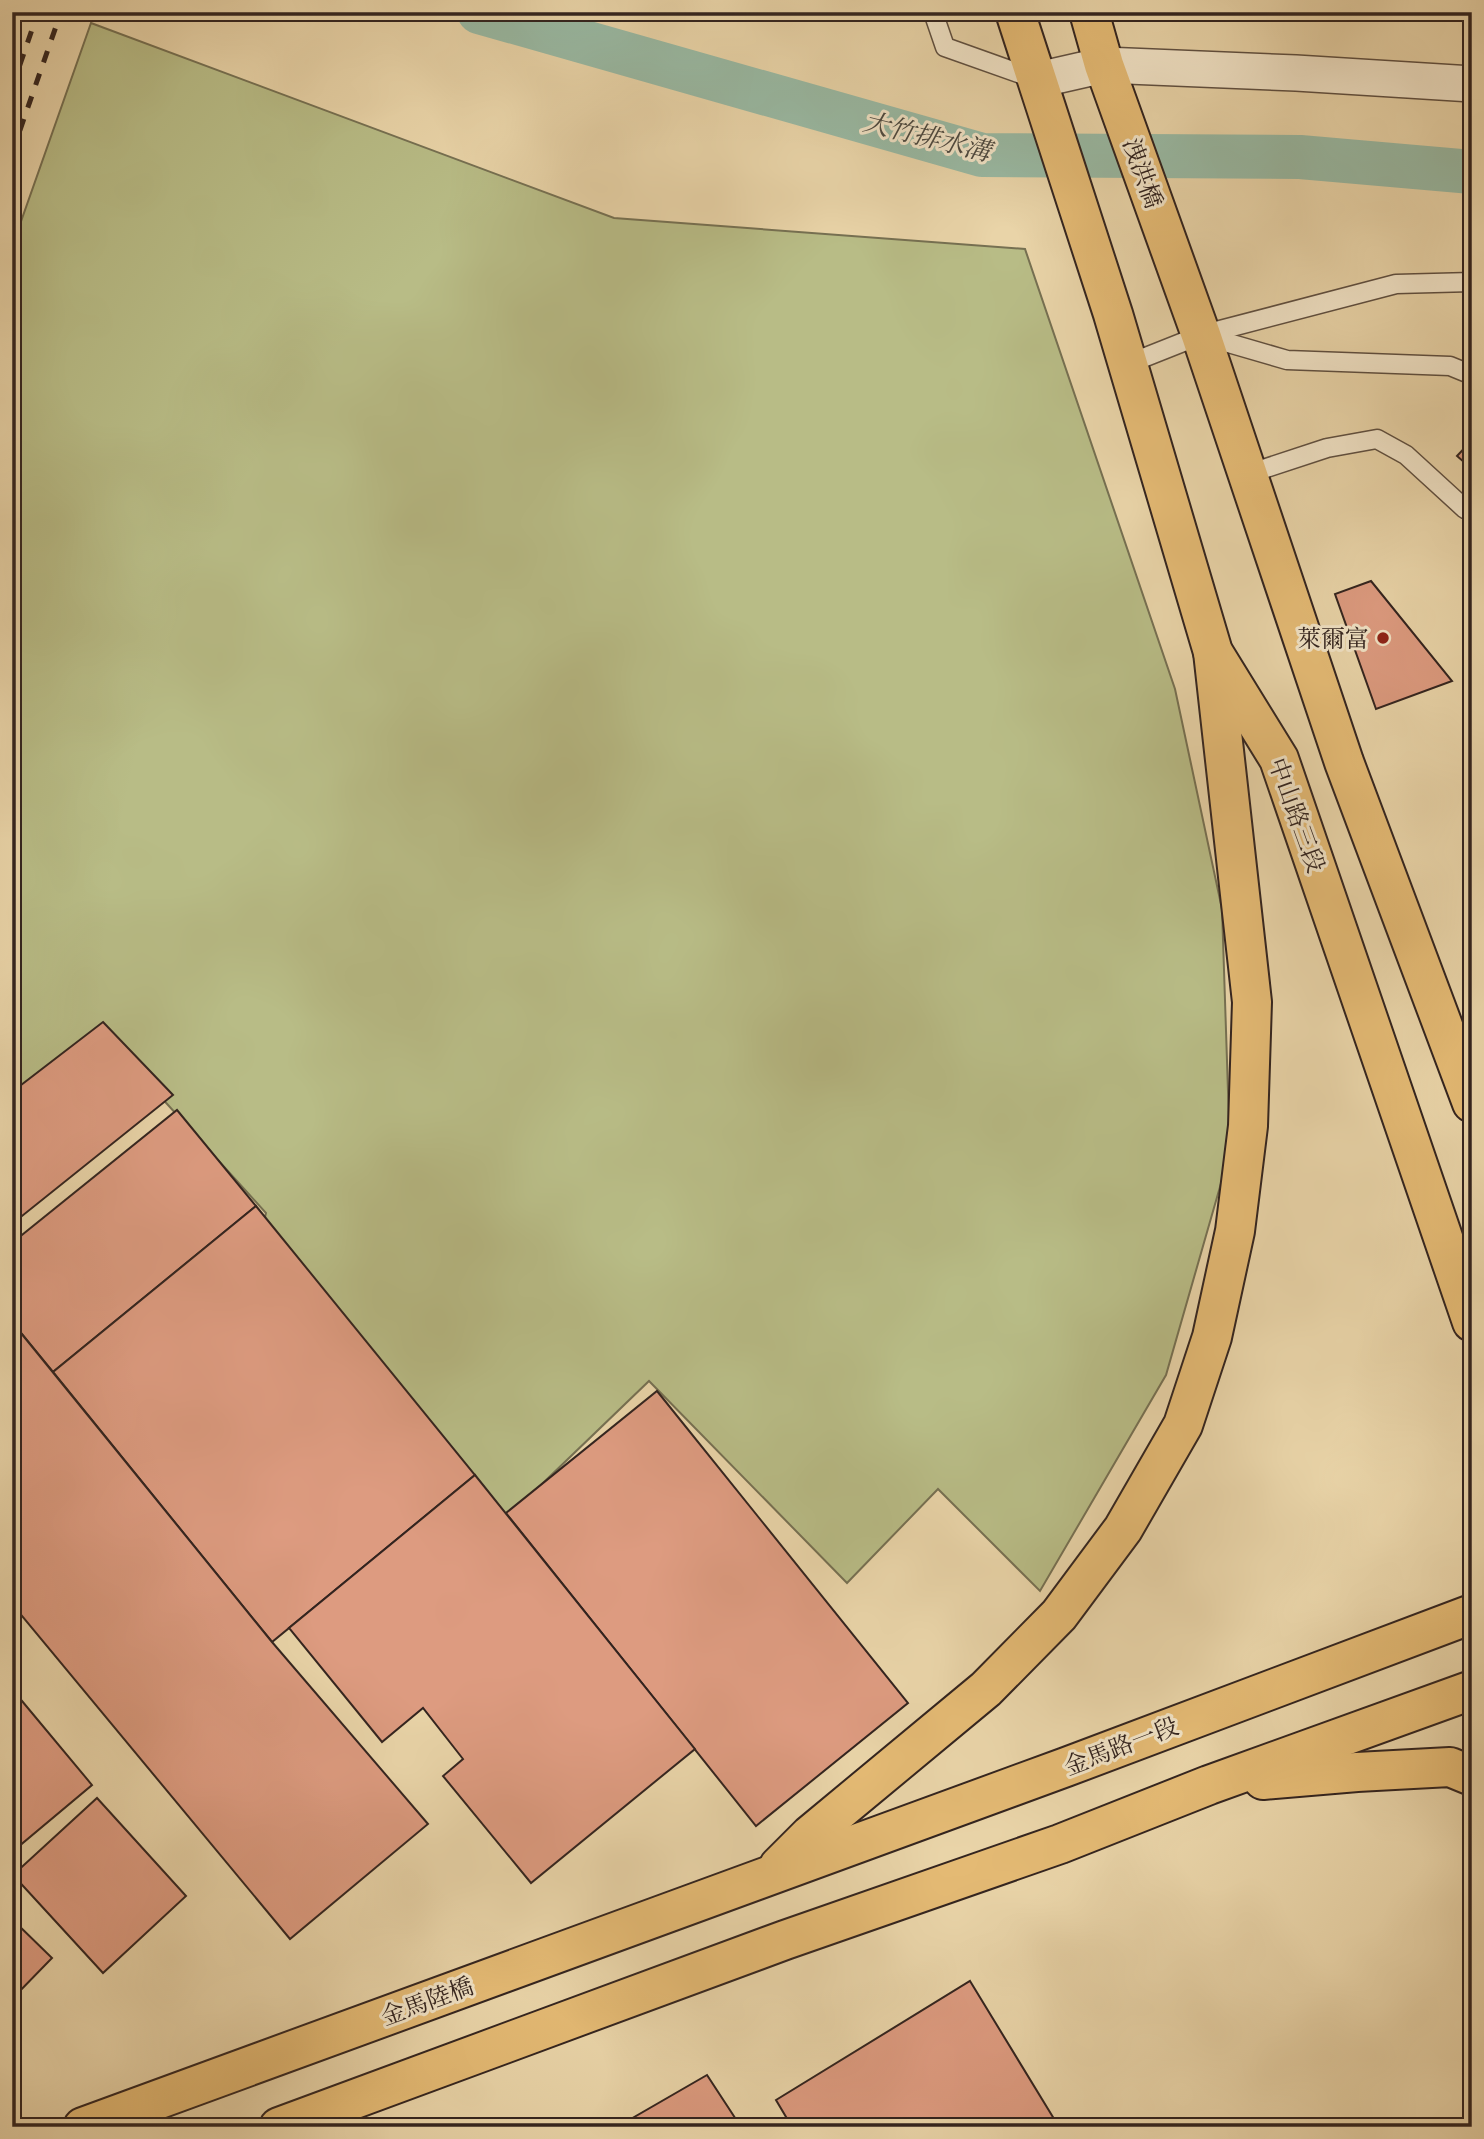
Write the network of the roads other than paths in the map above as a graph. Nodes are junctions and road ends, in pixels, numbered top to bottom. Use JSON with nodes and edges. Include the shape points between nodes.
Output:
{"nodes":[{"id":1,"x":933,"y":12,"type":"edge"},
{"id":2,"x":1015,"y":12,"type":"edge"},
{"id":3,"x":1103,"y":48,"type":"edge"},
{"id":4,"x":1472,"y":84,"type":"edge"},
{"id":5,"x":1040,"y":89,"type":"junction"},
{"id":6,"x":1472,"y":282,"type":"edge"},
{"id":7,"x":1201,"y":335,"type":"junction"},
{"id":8,"x":1128,"y":365,"type":"junction"},
{"id":9,"x":1472,"y":375,"type":"edge"},
{"id":10,"x":1248,"y":474,"type":"junction"},
{"id":11,"x":1472,"y":502,"type":"edge"},
{"id":12,"x":1213,"y":652,"type":"junction"},
{"id":13,"x":1472,"y":1103,"type":"edge"},
{"id":14,"x":1472,"y":1322,"type":"edge"},
{"id":15,"x":1472,"y":1614,"type":"edge"},
{"id":16,"x":1472,"y":1690,"type":"edge"},
{"id":17,"x":1472,"y":1776,"type":"edge"},
{"id":18,"x":1209,"y":1786,"type":"junction"},
{"id":19,"x":770,"y":1876,"type":"junction"},
{"id":20,"x":83,"y":2127,"type":"edge"},
{"id":21,"x":279,"y":2127,"type":"edge"}],
"edges":[{"from":1,"to":5,"type":"lane","via":[[944,47]]},
{"from":2,"to":5,"type":"main road"},
{"from":3,"to":4,"type":"street","via":[[1296,73]]},
{"from":3,"to":5,"type":"street"},
{"from":3,"to":7,"type":"main road","name":"洩洪橋"},
{"from":5,"to":8,"type":"main road","name":"中山路三段"},
{"from":6,"to":7,"type":"lane","via":[[1395,284]]},
{"from":7,"to":8,"type":"lane"},
{"from":7,"to":9,"type":"lane","via":[[1287,360],[1450,366]]},
{"from":7,"to":10,"type":"main road"},
{"from":8,"to":12,"type":"main road","name":"中山路三段"},
{"from":10,"to":11,"type":"lane","via":[[1327,448],[1377,439],[1406,455],[1465,509]]},
{"from":10,"to":13,"type":"main road","via":[[1344,762]]},
{"from":12,"to":14,"type":"main road","name":"中山路三段","via":[[1279,759]]},
{"from":12,"to":19,"type":"main road","via":[[1252,1002],[1248,1126],[1235,1231],[1215,1324],[1183,1424],[1123,1529],[1059,1615],[986,1689],[810,1835]]},
{"from":15,"to":19,"type":"main road","name":"金馬路一段"},
{"from":16,"to":18,"type":"main road"},
{"from":17,"to":18,"type":"main road","via":[[1450,1767]]},
{"from":18,"to":21,"type":"main road"},
{"from":19,"to":20,"type":"main road","name":"金馬陸橋"}]}
